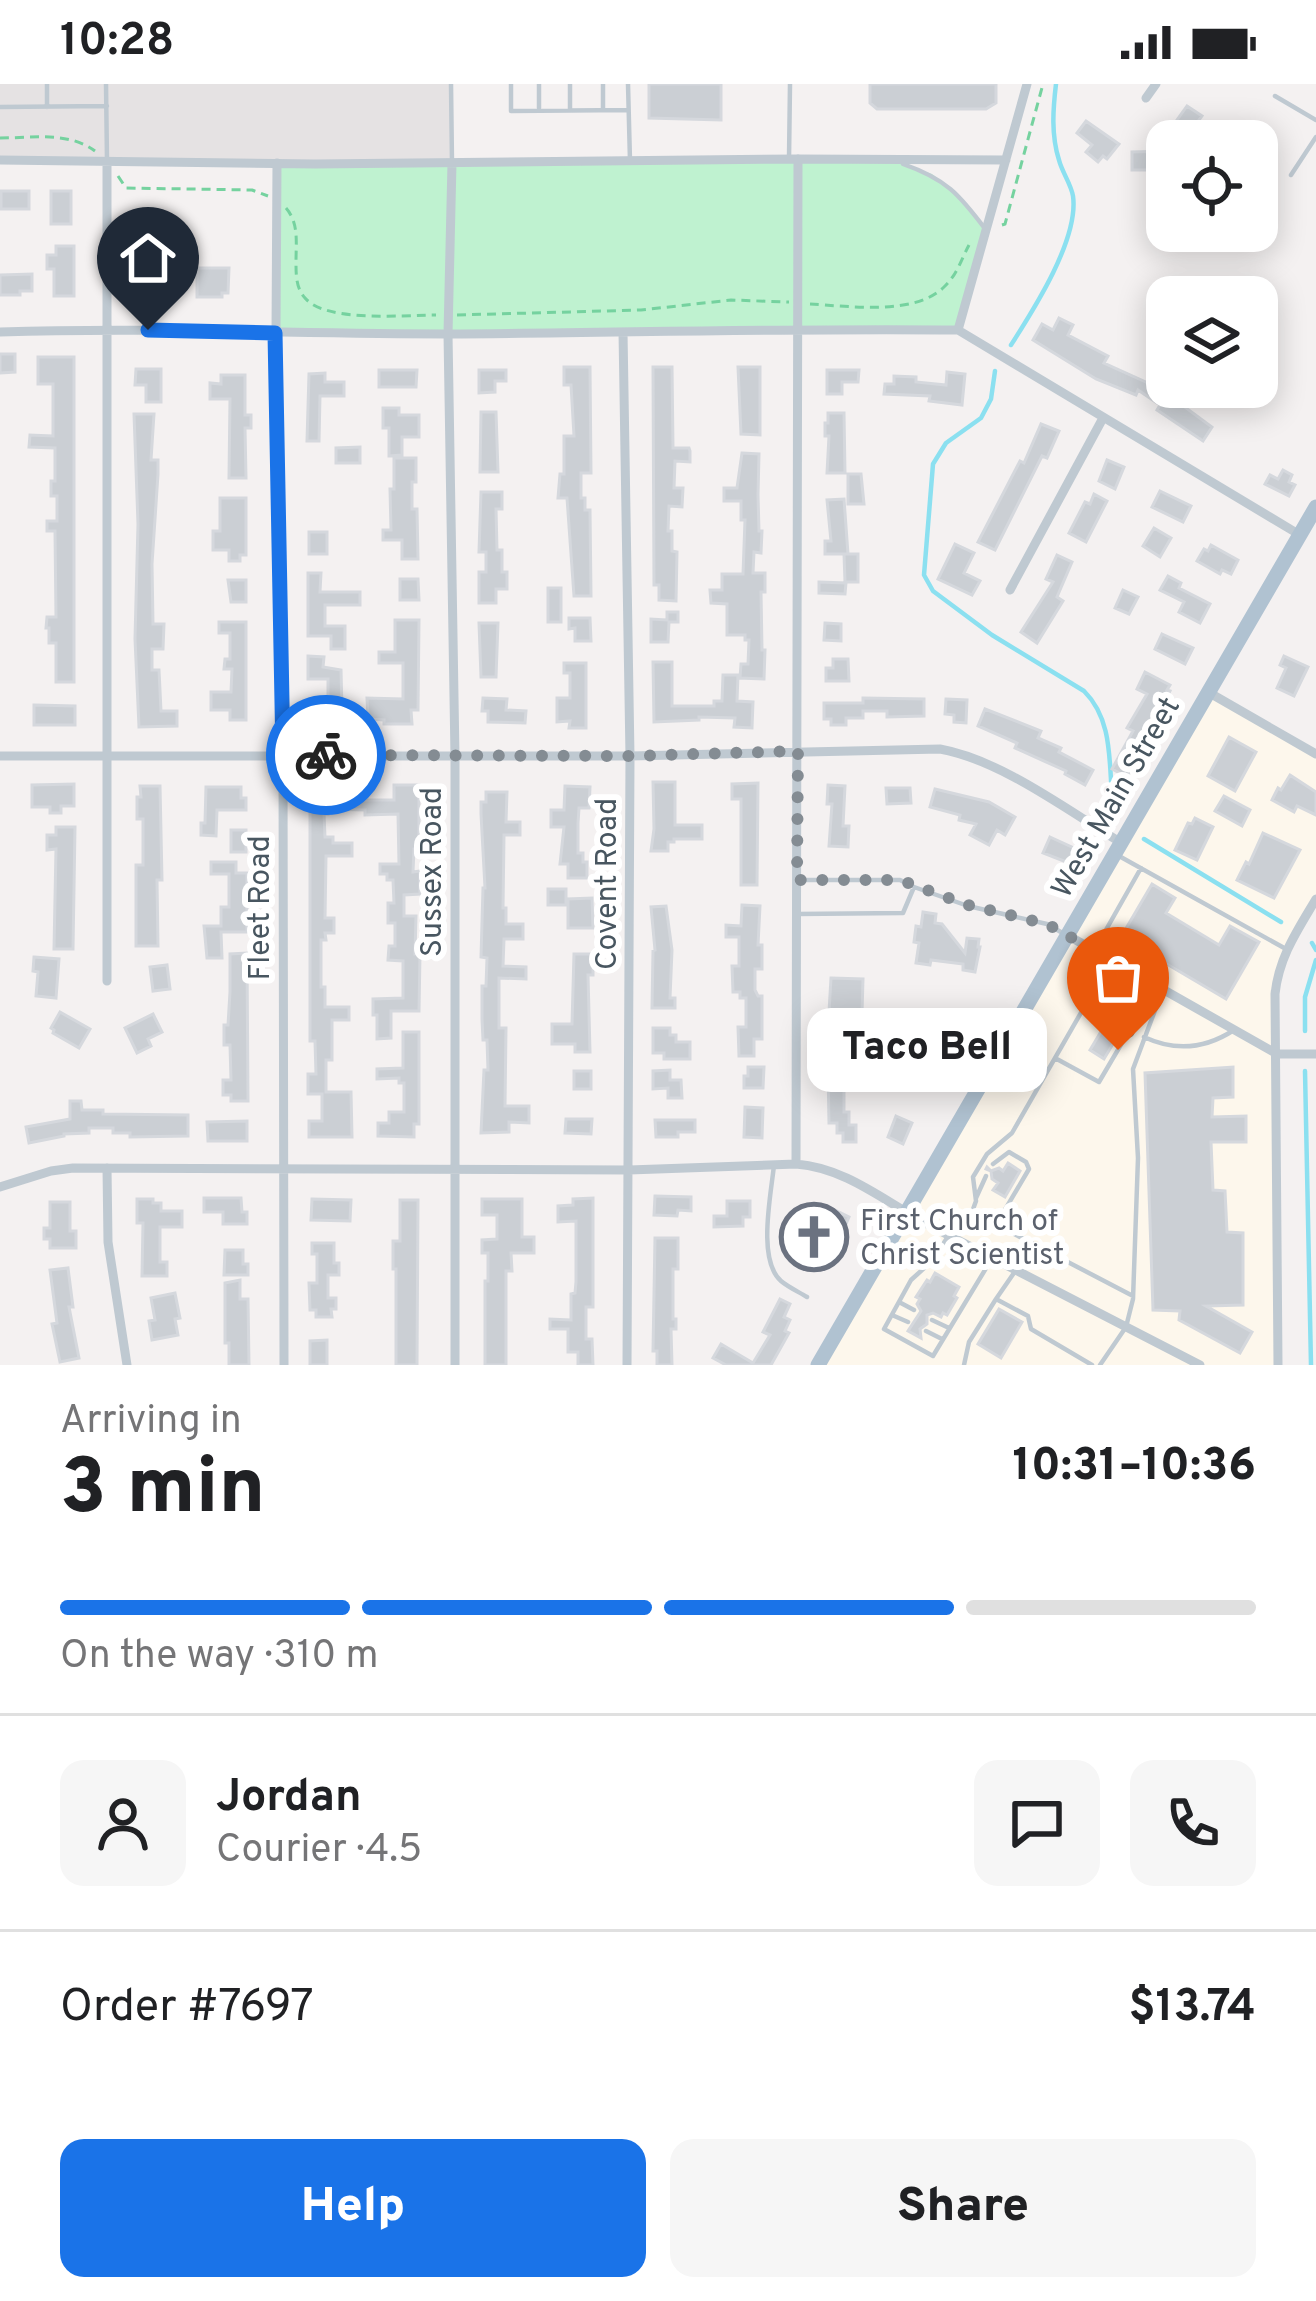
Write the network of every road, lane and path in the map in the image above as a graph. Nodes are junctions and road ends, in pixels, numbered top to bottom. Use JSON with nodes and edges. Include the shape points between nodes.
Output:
{"nodes":[{"id":1,"x":47,"y":84,"type":"edge"},
{"id":2,"x":106,"y":84,"type":"edge"},
{"id":3,"x":451,"y":84,"type":"edge"},
{"id":4,"x":511,"y":84,"type":"edge"},
{"id":5,"x":539,"y":84,"type":"edge"},
{"id":6,"x":570,"y":84,"type":"edge"},
{"id":7,"x":603,"y":84,"type":"edge"},
{"id":8,"x":628,"y":84,"type":"edge"},
{"id":9,"x":790,"y":84,"type":"edge"},
{"id":10,"x":1027,"y":84,"type":"edge"},
{"id":11,"x":1043,"y":84,"type":"edge"},
{"id":12,"x":1156,"y":84,"type":"edge"},
{"id":13,"x":1275,"y":96,"type":"dead end"},
{"id":14,"x":1146,"y":98,"type":"dead end"},
{"id":15,"x":106,"y":106,"type":"junction"},
{"id":16,"x":0,"y":107,"type":"edge"},
{"id":17,"x":47,"y":107,"type":"junction"},
{"id":18,"x":570,"y":110,"type":"junction"},
{"id":19,"x":603,"y":110,"type":"junction"},
{"id":20,"x":628,"y":110,"type":"junction"},
{"id":21,"x":539,"y":111,"type":"junction"},
{"id":22,"x":1316,"y":120,"type":"edge"},
{"id":23,"x":1316,"y":137,"type":"edge"},
{"id":24,"x":0,"y":138,"type":"edge"},
{"id":25,"x":793,"y":159,"type":"junction"},
{"id":26,"x":0,"y":160,"type":"edge"},
{"id":27,"x":892,"y":160,"type":"junction"},
{"id":28,"x":1006,"y":160,"type":"junction"},
{"id":29,"x":107,"y":161,"type":"junction"},
{"id":30,"x":630,"y":161,"type":"junction"},
{"id":31,"x":278,"y":163,"type":"junction"},
{"id":32,"x":452,"y":163,"type":"junction"},
{"id":33,"x":1291,"y":175,"type":"dead end"},
{"id":34,"x":277,"y":201,"type":"junction"},
{"id":35,"x":986,"y":230,"type":"junction"},
{"id":36,"x":796,"y":302,"type":"junction"},
{"id":37,"x":449,"y":316,"type":"junction"},
{"id":38,"x":796,"y":328,"type":"junction"},
{"id":39,"x":105,"y":329,"type":"junction"},
{"id":40,"x":958,"y":330,"type":"junction"},
{"id":41,"x":0,"y":332,"type":"edge"},
{"id":42,"x":623,"y":332,"type":"junction"},
{"id":43,"x":275,"y":333,"type":"junction"},
{"id":44,"x":448,"y":334,"type":"junction"},
{"id":45,"x":1102,"y":418,"type":"junction"},
{"id":46,"x":1316,"y":506,"type":"edge"},
{"id":47,"x":1300,"y":535,"type":"junction"},
{"id":48,"x":1010,"y":590,"type":"dead end"},
{"id":49,"x":1208,"y":692,"type":"junction"},
{"id":50,"x":798,"y":751,"type":"junction"},
{"id":51,"x":107,"y":754,"type":"junction"},
{"id":52,"x":1316,"y":754,"type":"edge"},
{"id":53,"x":283,"y":755,"type":"junction"},
{"id":54,"x":0,"y":756,"type":"edge"},
{"id":55,"x":630,"y":756,"type":"junction"},
{"id":56,"x":455,"y":757,"type":"junction"},
{"id":57,"x":1117,"y":848,"type":"junction"},
{"id":58,"x":1141,"y":868,"type":"junction"},
{"id":59,"x":797,"y":880,"type":"junction"},
{"id":60,"x":914,"y":886,"type":"junction"},
{"id":61,"x":1316,"y":899,"type":"edge"},
{"id":62,"x":797,"y":914,"type":"junction"},
{"id":63,"x":1066,"y":935,"type":"junction"},
{"id":64,"x":1286,"y":949,"type":"junction"},
{"id":65,"x":1094,"y":951,"type":"junction"},
{"id":66,"x":1126,"y":969,"type":"junction"},
{"id":67,"x":107,"y":981,"type":"dead end"},
{"id":68,"x":1159,"y":987,"type":"junction"},
{"id":69,"x":1235,"y":1030,"type":"junction"},
{"id":70,"x":1144,"y":1036,"type":"junction"},
{"id":71,"x":1277,"y":1054,"type":"junction"},
{"id":72,"x":1316,"y":1054,"type":"edge"},
{"id":73,"x":1055,"y":1058,"type":"junction"},
{"id":74,"x":796,"y":1164,"type":"junction"},
{"id":75,"x":993,"y":1164,"type":"dead end"},
{"id":76,"x":774,"y":1165,"type":"junction"},
{"id":77,"x":107,"y":1168,"type":"junction"},
{"id":78,"x":283,"y":1168,"type":"junction"},
{"id":79,"x":454,"y":1169,"type":"junction"},
{"id":80,"x":628,"y":1170,"type":"junction"},
{"id":81,"x":986,"y":1176,"type":"dead end"},
{"id":82,"x":0,"y":1187,"type":"edge"},
{"id":83,"x":976,"y":1198,"type":"junction"},
{"id":84,"x":908,"y":1214,"type":"junction"},
{"id":85,"x":996,"y":1225,"type":"junction"},
{"id":86,"x":949,"y":1235,"type":"junction"},
{"id":87,"x":992,"y":1258,"type":"junction"},
{"id":88,"x":1016,"y":1270,"type":"junction"},
{"id":89,"x":1133,"y":1296,"type":"junction"},
{"id":90,"x":807,"y":1297,"type":"dead end"},
{"id":91,"x":996,"y":1299,"type":"junction"},
{"id":92,"x":899,"y":1303,"type":"junction"},
{"id":93,"x":914,"y":1310,"type":"dead end"},
{"id":94,"x":892,"y":1315,"type":"junction"},
{"id":95,"x":932,"y":1320,"type":"dead end"},
{"id":96,"x":908,"y":1322,"type":"dead end"},
{"id":97,"x":1126,"y":1327,"type":"junction"},
{"id":98,"x":949,"y":1329,"type":"junction"},
{"id":99,"x":926,"y":1330,"type":"dead end"},
{"id":100,"x":943,"y":1339,"type":"junction"},
{"id":101,"x":127,"y":1365,"type":"edge"},
{"id":102,"x":284,"y":1365,"type":"edge"},
{"id":103,"x":455,"y":1365,"type":"edge"},
{"id":104,"x":627,"y":1365,"type":"edge"},
{"id":105,"x":818,"y":1365,"type":"edge"},
{"id":106,"x":964,"y":1365,"type":"edge"},
{"id":107,"x":1092,"y":1365,"type":"edge"},
{"id":108,"x":1100,"y":1365,"type":"edge"},
{"id":109,"x":1199,"y":1365,"type":"edge"},
{"id":110,"x":1278,"y":1365,"type":"edge"}],
"edges":[{"from":1,"to":17,"type":"lane"},
{"from":2,"to":15,"type":"lane"},
{"from":3,"to":32,"type":"lane"},
{"from":4,"to":21,"type":"lane","via":[[511,111]]},
{"from":5,"to":21,"type":"lane"},
{"from":6,"to":18,"type":"lane"},
{"from":7,"to":19,"type":"lane"},
{"from":8,"to":20,"type":"lane"},
{"from":9,"to":25,"type":"lane"},
{"from":10,"to":28,"type":"street"},
{"from":11,"to":35,"type":"path","via":[[1005,224]]},
{"from":12,"to":14,"type":"street"},
{"from":13,"to":22,"type":"lane"},
{"from":15,"to":17,"type":"lane"},
{"from":15,"to":29,"type":"lane"},
{"from":16,"to":17,"type":"lane"},
{"from":18,"to":19,"type":"lane"},
{"from":18,"to":21,"type":"lane"},
{"from":19,"to":20,"type":"lane"},
{"from":20,"to":30,"type":"lane"},
{"from":23,"to":33,"type":"lane"},
{"from":24,"to":29,"type":"path","via":[[67,138]]},
{"from":25,"to":27,"type":"street"},
{"from":25,"to":30,"type":"street"},
{"from":25,"to":36,"type":"street"},
{"from":26,"to":29,"type":"street"},
{"from":27,"to":28,"type":"street"},
{"from":27,"to":35,"type":"lane","via":[[932,174]]},
{"from":28,"to":35,"type":"street"},
{"from":29,"to":31,"type":"street"},
{"from":29,"to":34,"type":"path","via":[[126,188],[253,190]]},
{"from":29,"to":39,"type":"street"},
{"from":30,"to":32,"type":"street"},
{"from":31,"to":32,"type":"street"},
{"from":31,"to":34,"type":"street","name":"Fleet Road"},
{"from":32,"to":37,"type":"street","name":"Sussex Road"},
{"from":34,"to":37,"type":"path","via":[[296,224],[296,278],[316,307]]},
{"from":34,"to":43,"type":"street","name":"Fleet Road"},
{"from":35,"to":36,"type":"path","via":[[941,291],[915,303]]},
{"from":35,"to":40,"type":"street"},
{"from":36,"to":37,"type":"path"},
{"from":36,"to":38,"type":"street"},
{"from":37,"to":44,"type":"street","name":"Sussex Road"},
{"from":38,"to":40,"type":"street"},
{"from":38,"to":42,"type":"street"},
{"from":38,"to":50,"type":"street"},
{"from":39,"to":41,"type":"street"},
{"from":39,"to":43,"type":"street"},
{"from":39,"to":51,"type":"street"},
{"from":40,"to":45,"type":"street"},
{"from":42,"to":44,"type":"street"},
{"from":42,"to":55,"type":"street","name":"Covent Road"},
{"from":43,"to":44,"type":"street"},
{"from":43,"to":53,"type":"street","name":"Fleet Road"},
{"from":44,"to":56,"type":"street","name":"Sussex Road"},
{"from":45,"to":47,"type":"street"},
{"from":45,"to":48,"type":"street"},
{"from":46,"to":47,"type":"main road","name":"West Main Street"},
{"from":47,"to":49,"type":"main road","name":"West Main Street"},
{"from":49,"to":52,"type":"street"},
{"from":49,"to":57,"type":"main road","name":"West Main Street"},
{"from":50,"to":55,"type":"street"},
{"from":50,"to":57,"type":"street","via":[[964,753]]},
{"from":50,"to":59,"type":"street"},
{"from":51,"to":53,"type":"street"},
{"from":51,"to":54,"type":"street"},
{"from":51,"to":67,"type":"street"},
{"from":53,"to":56,"type":"street"},
{"from":53,"to":78,"type":"street","name":"Fleet Road"},
{"from":55,"to":56,"type":"street"},
{"from":55,"to":80,"type":"street","name":"Covent Road"},
{"from":56,"to":79,"type":"street","name":"Sussex Road"},
{"from":57,"to":58,"type":"lane"},
{"from":57,"to":63,"type":"main road","name":"West Main Street"},
{"from":58,"to":64,"type":"lane"},
{"from":58,"to":65,"type":"lane"},
{"from":59,"to":60,"type":"lane"},
{"from":59,"to":62,"type":"street"},
{"from":60,"to":62,"type":"lane","via":[[903,913]]},
{"from":60,"to":63,"type":"lane"},
{"from":61,"to":64,"type":"street"},
{"from":62,"to":74,"type":"street"},
{"from":63,"to":65,"type":"street"},
{"from":63,"to":84,"type":"main road","name":"West Main Street"},
{"from":64,"to":71,"type":"street","via":[[1275,994]]},
{"from":65,"to":66,"type":"street"},
{"from":66,"to":68,"type":"street"},
{"from":66,"to":73,"type":"lane","via":[[1111,997],[1094,990]]},
{"from":68,"to":69,"type":"street"},
{"from":68,"to":70,"type":"lane"},
{"from":68,"to":73,"type":"lane","via":[[1099,1082]]},
{"from":69,"to":70,"type":"lane","via":[[1194,1046]]},
{"from":69,"to":71,"type":"street"},
{"from":70,"to":89,"type":"lane","via":[[1133,1069]]},
{"from":71,"to":72,"type":"street"},
{"from":71,"to":110,"type":"street"},
{"from":73,"to":83,"type":"lane","via":[[1012,1133],[973,1177]]},
{"from":74,"to":76,"type":"street"},
{"from":74,"to":84,"type":"street","via":[[840,1173]]},
{"from":75,"to":85,"type":"lane","via":[[1009,1152],[1029,1169]]},
{"from":76,"to":80,"type":"street"},
{"from":76,"to":90,"type":"lane","via":[[770,1266]]},
{"from":77,"to":78,"type":"street"},
{"from":77,"to":82,"type":"street","via":[[51,1171]]},
{"from":77,"to":101,"type":"street","via":[[108,1242]]},
{"from":78,"to":79,"type":"street"},
{"from":78,"to":102,"type":"street","name":"Fleet Road"},
{"from":79,"to":80,"type":"street"},
{"from":79,"to":103,"type":"street","name":"Sussex Road"},
{"from":80,"to":104,"type":"street","name":"Covent Road"},
{"from":81,"to":83,"type":"lane"},
{"from":83,"to":85,"type":"lane","via":[[972,1212]]},
{"from":84,"to":86,"type":"street"},
{"from":84,"to":105,"type":"main road","name":"West Main Street"},
{"from":85,"to":89,"type":"lane"},
{"from":86,"to":87,"type":"street"},
{"from":86,"to":92,"type":"lane"},
{"from":87,"to":88,"type":"street"},
{"from":87,"to":98,"type":"lane"},
{"from":88,"to":91,"type":"lane"},
{"from":88,"to":97,"type":"street"},
{"from":89,"to":97,"type":"lane"},
{"from":91,"to":106,"type":"lane"},
{"from":91,"to":107,"type":"lane"},
{"from":92,"to":93,"type":"lane"},
{"from":92,"to":94,"type":"lane"},
{"from":94,"to":96,"type":"lane"},
{"from":94,"to":100,"type":"lane","via":[[884,1329],[933,1356]]},
{"from":95,"to":98,"type":"lane"},
{"from":97,"to":108,"type":"lane"},
{"from":97,"to":109,"type":"street"},
{"from":98,"to":100,"type":"lane"},
{"from":99,"to":100,"type":"lane"}]}
